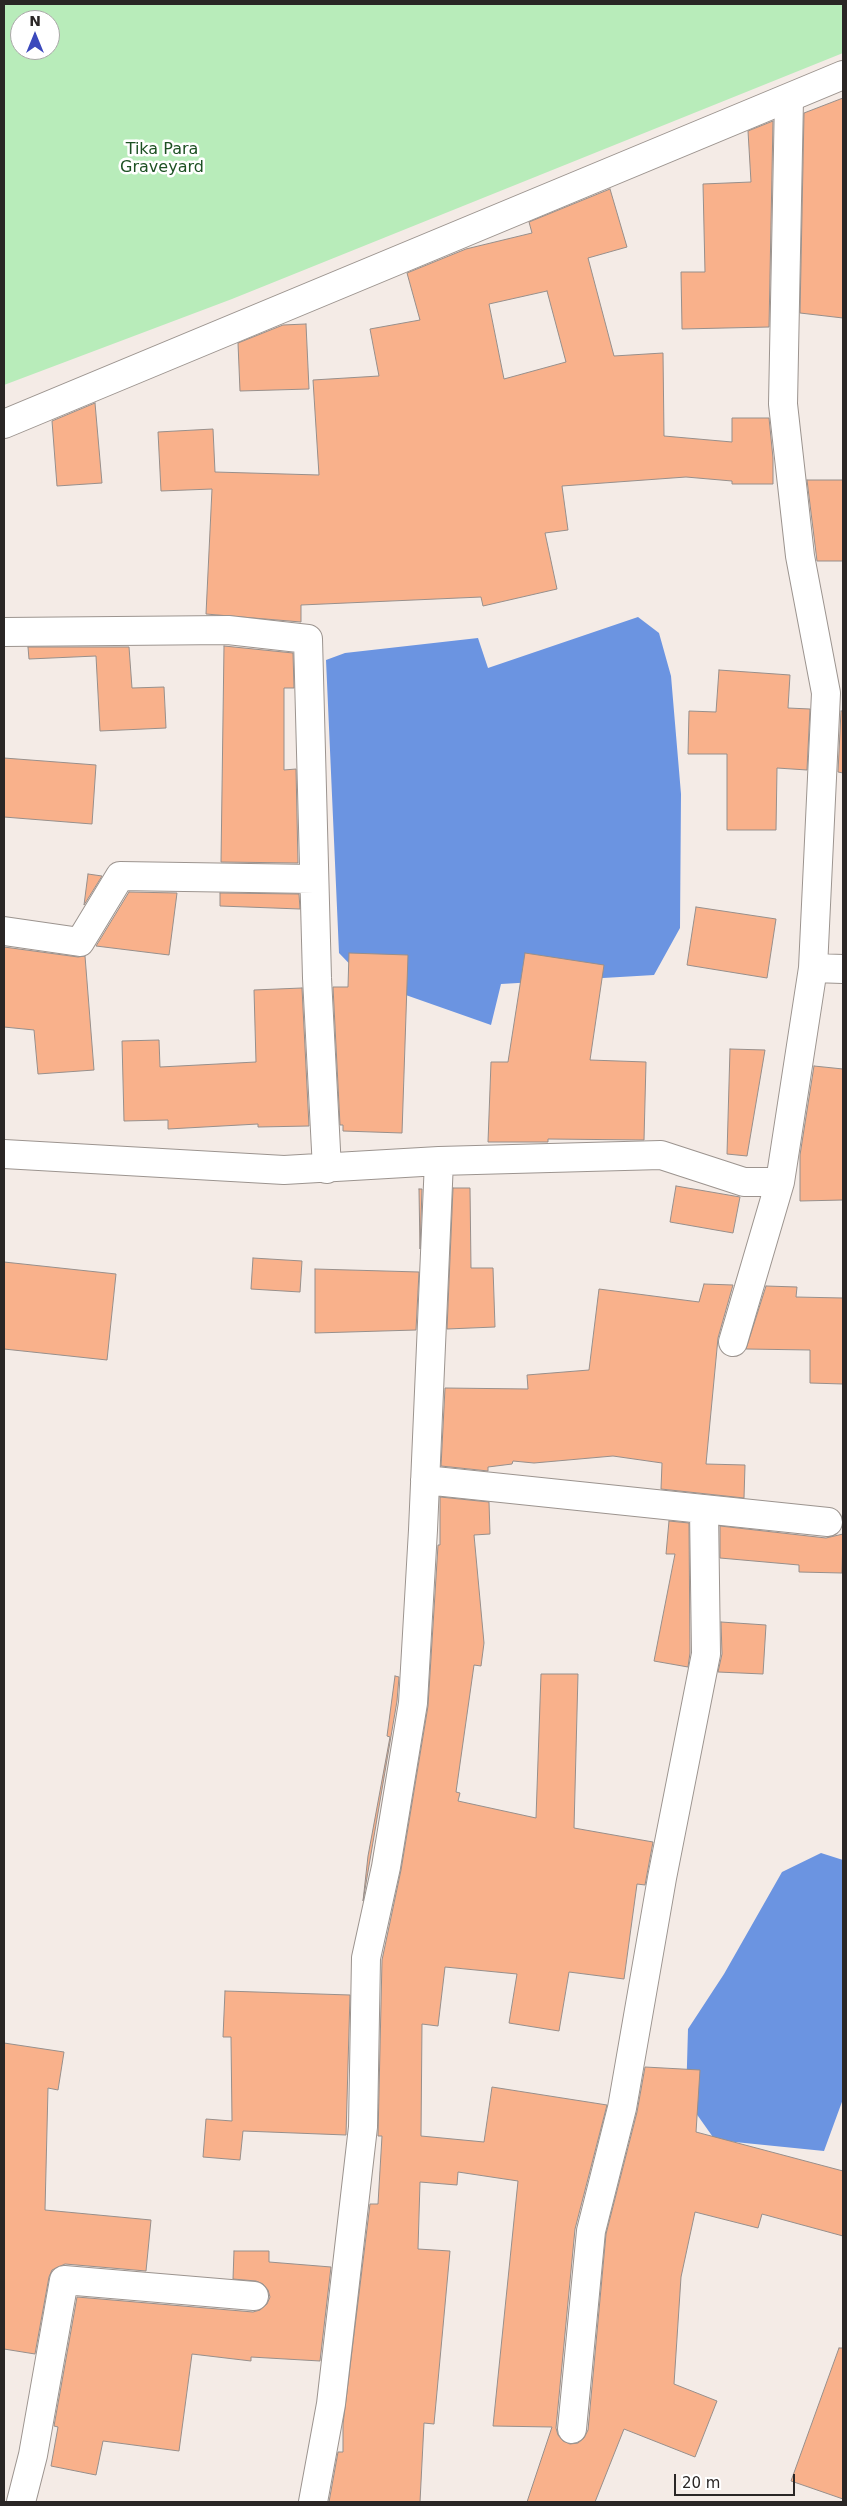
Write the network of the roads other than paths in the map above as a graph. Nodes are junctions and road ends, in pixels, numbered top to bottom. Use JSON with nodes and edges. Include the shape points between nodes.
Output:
{"nodes":[{"id":1,"x":843,"y":75,"type":"edge"},
{"id":2,"x":789,"y":99,"type":"junction"},
{"id":3,"x":4,"y":424,"type":"edge"},
{"id":4,"x":4,"y":632,"type":"edge"},
{"id":5,"x":314,"y":879,"type":"junction"},
{"id":6,"x":4,"y":931,"type":"edge"},
{"id":7,"x":813,"y":968,"type":"junction"},
{"id":8,"x":843,"y":970,"type":"edge"},
{"id":9,"x":4,"y":1154,"type":"edge"},
{"id":10,"x":439,"y":1161,"type":"junction"},
{"id":11,"x":327,"y":1169,"type":"junction"},
{"id":12,"x":780,"y":1182,"type":"junction"},
{"id":13,"x":734,"y":1342,"type":"dead end"},
{"id":14,"x":425,"y":1480,"type":"junction"},
{"id":15,"x":704,"y":1510,"type":"junction"},
{"id":16,"x":828,"y":1522,"type":"dead end"},
{"id":17,"x":254,"y":2296,"type":"dead end"},
{"id":18,"x":572,"y":2429,"type":"dead end"},
{"id":19,"x":21,"y":2502,"type":"edge"},
{"id":20,"x":313,"y":2502,"type":"edge"}],
"edges":[{"from":1,"to":2,"type":"street"},
{"from":2,"to":3,"type":"street"},
{"from":2,"to":7,"type":"street","via":[[783,404],[800,556],[826,693]]},
{"from":4,"to":5,"type":"street","via":[[228,630],[308,639]]},
{"from":5,"to":6,"type":"street","via":[[120,876],[80,942]]},
{"from":5,"to":11,"type":"street"},
{"from":7,"to":8,"type":"street"},
{"from":7,"to":12,"type":"street"},
{"from":9,"to":11,"type":"street","via":[[284,1170]]},
{"from":10,"to":11,"type":"street"},
{"from":10,"to":12,"type":"street","via":[[661,1155],[744,1182]]},
{"from":10,"to":14,"type":"street"},
{"from":12,"to":13,"type":"street"},
{"from":14,"to":15,"type":"street"},
{"from":14,"to":20,"type":"street","via":[[413,1703],[386,1867],[366,1958],[363,2127],[331,2404]]},
{"from":15,"to":16,"type":"street"},
{"from":15,"to":18,"type":"street","via":[[706,1654],[662,1878],[622,2108],[591,2231]]},
{"from":17,"to":19,"type":"street","via":[[64,2280],[33,2455]]}]}
